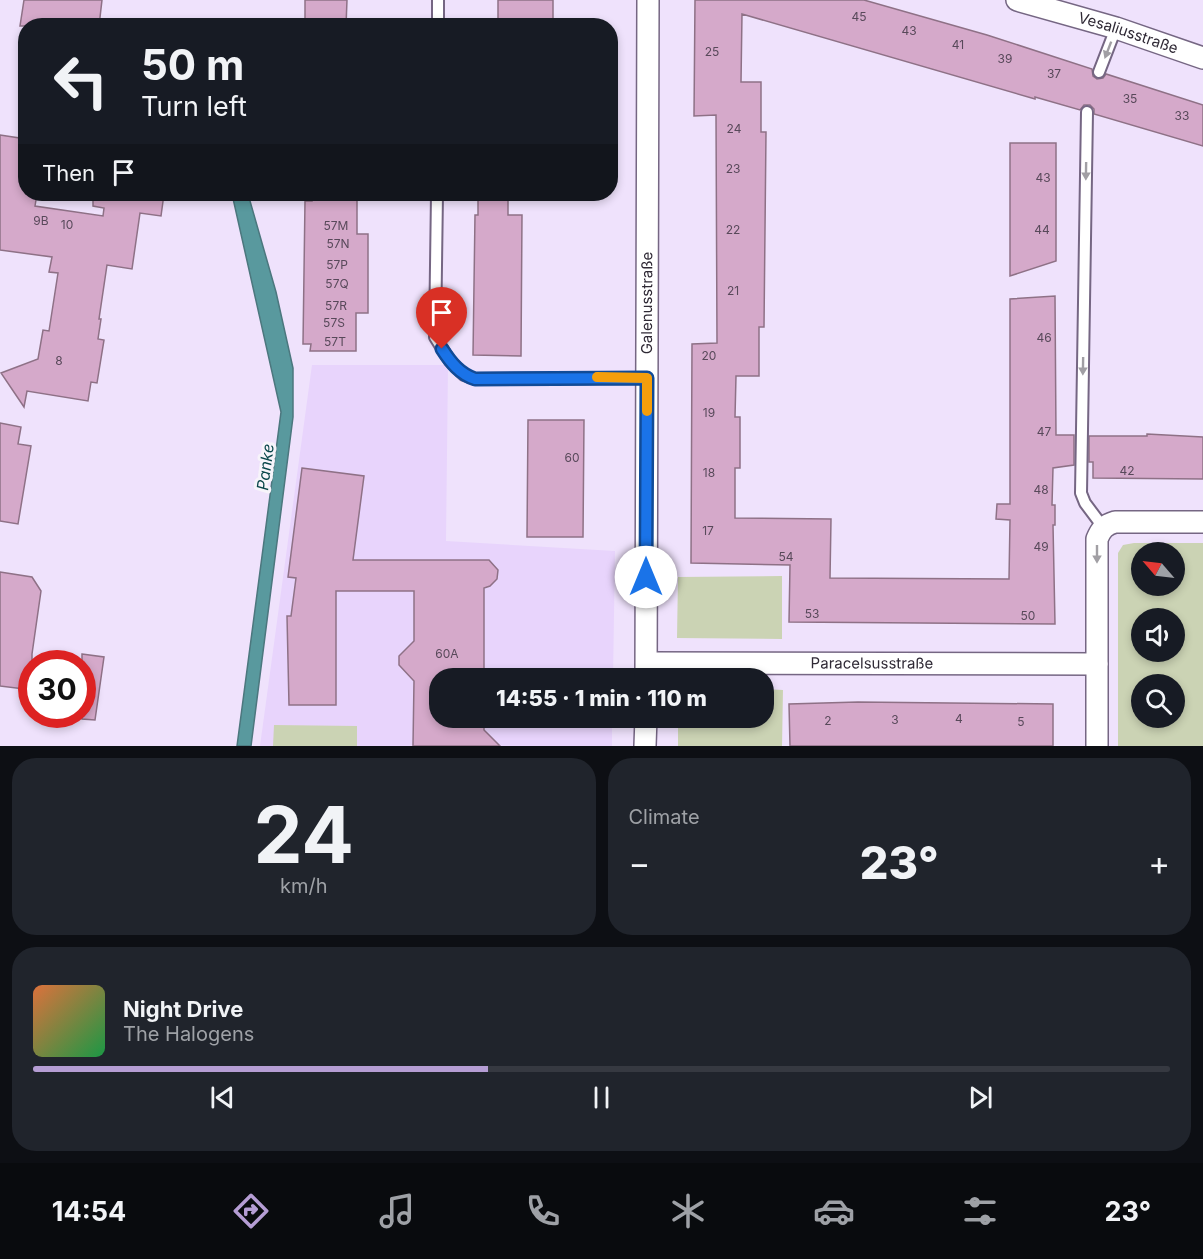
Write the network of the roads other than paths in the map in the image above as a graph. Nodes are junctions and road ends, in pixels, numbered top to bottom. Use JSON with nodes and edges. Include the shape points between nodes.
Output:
{"nodes":[{"id":1,"x":438,"y":0,"type":"edge"},
{"id":2,"x":648,"y":0,"type":"edge"},
{"id":3,"x":1017,"y":0,"type":"edge"},
{"id":4,"x":438,"y":18,"type":"edge"},
{"id":5,"x":1116,"y":28,"type":"junction"},
{"id":6,"x":1203,"y":58,"type":"edge"},
{"id":7,"x":1100,"y":72,"type":"dead end"},
{"id":8,"x":1087,"y":112,"type":"dead end"},
{"id":9,"x":437,"y":201,"type":"edge"},
{"id":10,"x":647,"y":378,"type":"junction"},
{"id":11,"x":1203,"y":522,"type":"edge"},
{"id":12,"x":1103,"y":527,"type":"junction"},
{"id":13,"x":1097,"y":664,"type":"junction"},
{"id":14,"x":646,"y":668,"type":"edge"},
{"id":15,"x":774,"y":668,"type":"edge"},
{"id":16,"x":646,"y":728,"type":"edge"},
{"id":17,"x":645,"y":746,"type":"edge"},
{"id":18,"x":1097,"y":746,"type":"edge"}],
"edges":[{"from":1,"to":4,"type":"lane"},
{"from":2,"to":10,"type":"street","name":"Galenusstraße"},
{"from":3,"to":5,"type":"street","name":"Vesaliusstraße"},
{"from":5,"to":6,"type":"street","name":"Vesaliusstraße"},
{"from":5,"to":7,"type":"lane","one_way":true},
{"from":8,"to":12,"type":"lane","one_way":true,"via":[[1081,494]]},
{"from":9,"to":10,"type":"lane","via":[[435,337],[464,375],[475,379]]},
{"from":10,"to":14,"type":"street","name":"Galenusstraße"},
{"from":11,"to":12,"type":"street","via":[[1115,522]]},
{"from":12,"to":13,"type":"street","one_way":true,"via":[[1097,539]]},
{"from":13,"to":15,"type":"street","name":"Paracelsusstraße"},
{"from":13,"to":18,"type":"street"},
{"from":16,"to":17,"type":"street"}]}
